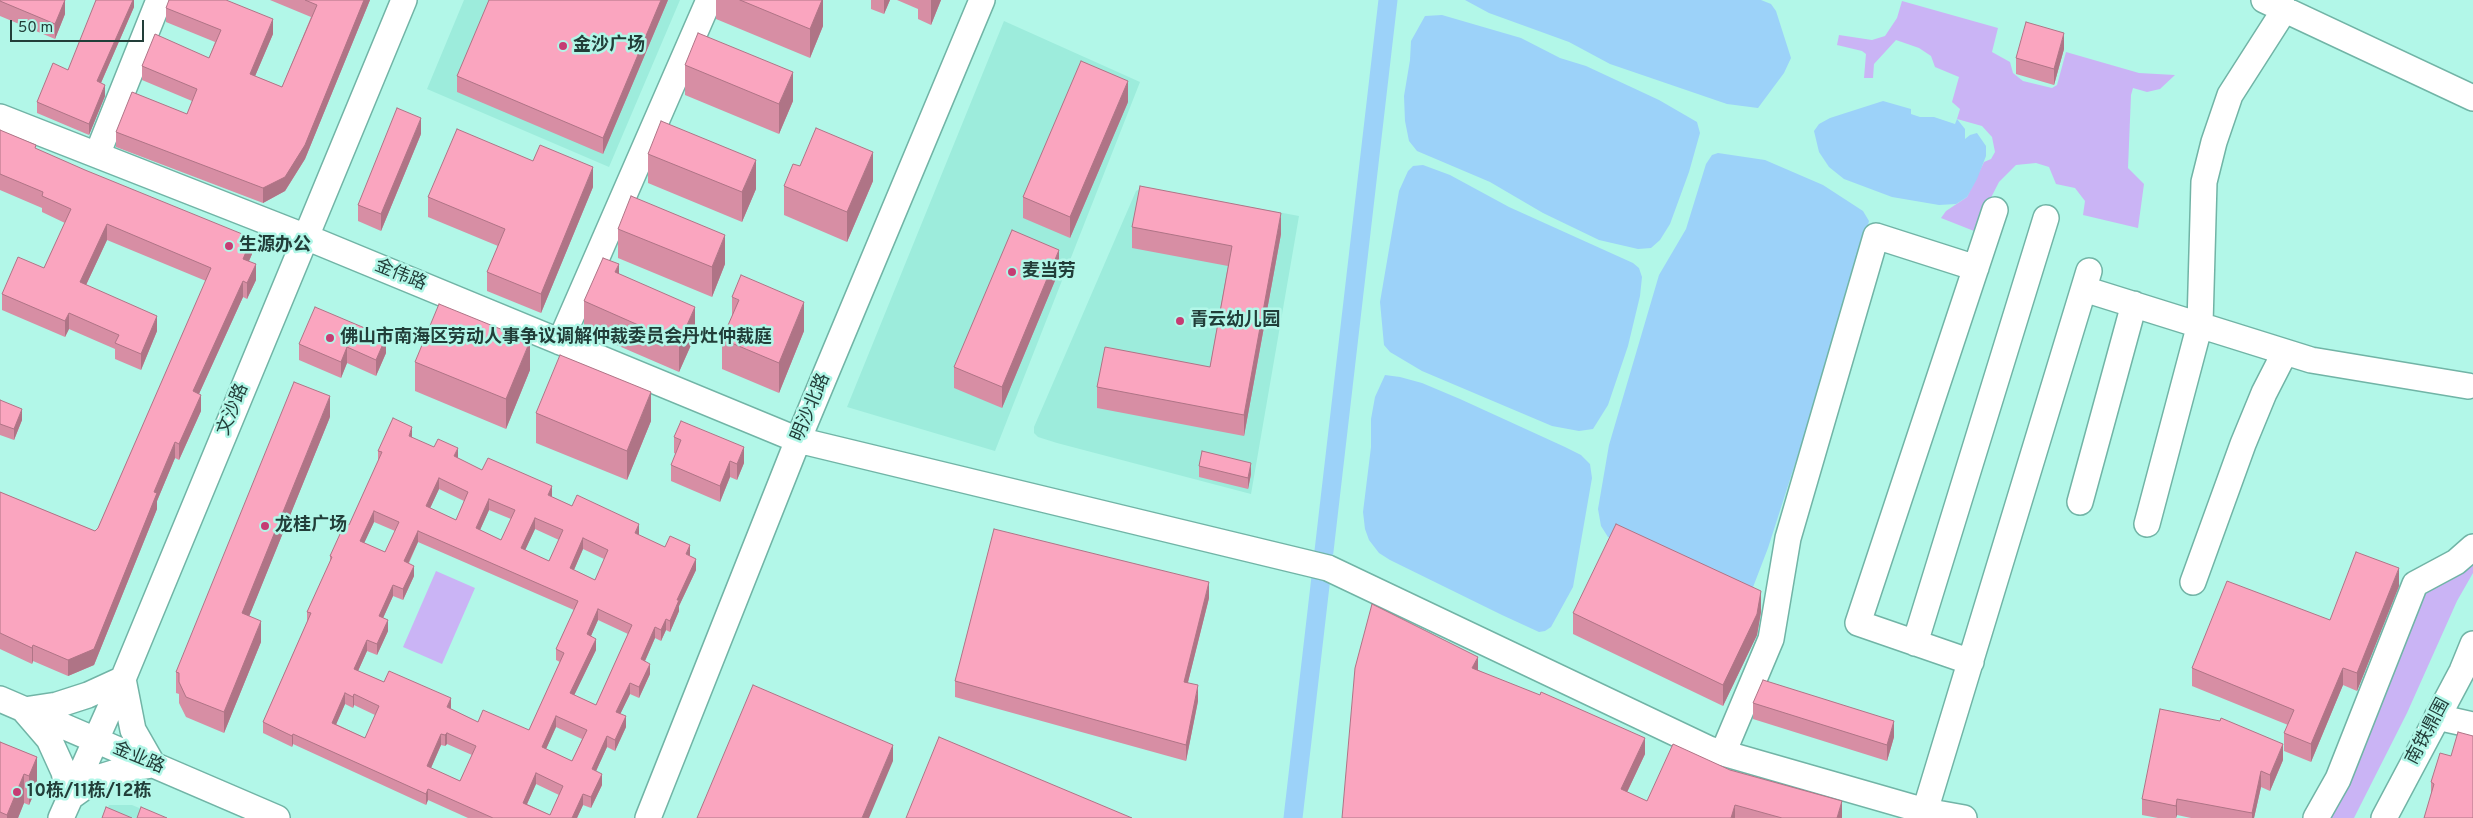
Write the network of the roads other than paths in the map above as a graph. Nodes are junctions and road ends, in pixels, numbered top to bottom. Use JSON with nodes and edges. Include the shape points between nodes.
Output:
{"nodes":[{"id":1,"x":159,"y":0,"type":"edge"},
{"id":2,"x":709,"y":0,"type":"edge"},
{"id":3,"x":982,"y":0,"type":"edge"},
{"id":4,"x":398,"y":2,"type":"edge"},
{"id":5,"x":2275,"y":5,"type":"edge"},
{"id":6,"x":2473,"y":98,"type":"edge"},
{"id":7,"x":0,"y":117,"type":"edge"},
{"id":8,"x":97,"y":155,"type":"junction"},
{"id":9,"x":1995,"y":210,"type":"dead end"},
{"id":10,"x":2046,"y":218,"type":"dead end"},
{"id":11,"x":306,"y":237,"type":"junction"},
{"id":12,"x":1976,"y":268,"type":"junction"},
{"id":13,"x":2134,"y":304,"type":"junction"},
{"id":14,"x":2200,"y":324,"type":"junction"},
{"id":15,"x":560,"y":342,"type":"junction"},
{"id":16,"x":2285,"y":352,"type":"junction"},
{"id":17,"x":2468,"y":386,"type":"dead end"},
{"id":18,"x":798,"y":440,"type":"junction"},
{"id":19,"x":2080,"y":502,"type":"dead end"},
{"id":20,"x":2147,"y":524,"type":"dead end"},
{"id":21,"x":2473,"y":548,"type":"edge"},
{"id":22,"x":2193,"y":582,"type":"dead end"},
{"id":23,"x":1914,"y":643,"type":"junction"},
{"id":24,"x":2473,"y":644,"type":"edge"},
{"id":25,"x":1971,"y":662,"type":"junction"},
{"id":26,"x":123,"y":679,"type":"junction"},
{"id":27,"x":0,"y":699,"type":"edge"},
{"id":28,"x":24,"y":710,"type":"junction"},
{"id":29,"x":2437,"y":717,"type":"junction"},
{"id":30,"x":2473,"y":725,"type":"edge"},
{"id":31,"x":95,"y":741,"type":"junction"},
{"id":32,"x":1723,"y":753,"type":"junction"},
{"id":33,"x":153,"y":765,"type":"junction"},
{"id":34,"x":65,"y":808,"type":"edge"},
{"id":35,"x":1925,"y":811,"type":"junction"},
{"id":36,"x":276,"y":818,"type":"edge"},
{"id":37,"x":648,"y":818,"type":"edge"},
{"id":38,"x":1964,"y":818,"type":"edge"},
{"id":39,"x":2316,"y":818,"type":"edge"},
{"id":40,"x":2384,"y":818,"type":"edge"}],
"edges":[{"from":1,"to":8,"type":"street"},
{"from":2,"to":15,"type":"street"},
{"from":3,"to":18,"type":"street","name":"明沙北路"},
{"from":4,"to":11,"type":"street","name":"文沙路"},
{"from":5,"to":6,"type":"street"},
{"from":5,"to":14,"type":"street","via":[[2230,95],[2204,182]]},
{"from":7,"to":8,"type":"street","name":"金伟路"},
{"from":8,"to":11,"type":"street","name":"金伟路"},
{"from":9,"to":12,"type":"street"},
{"from":10,"to":23,"type":"street"},
{"from":11,"to":15,"type":"street","name":"金伟路"},
{"from":11,"to":26,"type":"street","name":"文沙路"},
{"from":12,"to":23,"type":"street","via":[[1858,623]]},
{"from":12,"to":32,"type":"street","via":[[1876,236],[1788,538],[1771,639]]},
{"from":13,"to":14,"type":"street"},
{"from":13,"to":19,"type":"street"},
{"from":13,"to":25,"type":"street","via":[[2086,280]]},
{"from":14,"to":16,"type":"street"},
{"from":14,"to":20,"type":"street"},
{"from":15,"to":18,"type":"street","name":"金伟路"},
{"from":16,"to":17,"type":"street","via":[[2311,360]]},
{"from":16,"to":22,"type":"street","via":[[2253,418]]},
{"from":18,"to":32,"type":"street","name":"金伟路","via":[[1319,565]]},
{"from":18,"to":37,"type":"street","name":"明沙北路"},
{"from":21,"to":39,"type":"street","via":[[2456,562],[2414,584],[2338,779]]},
{"from":23,"to":25,"type":"street"},
{"from":24,"to":29,"type":"street","name":"南铁鼎围"},
{"from":25,"to":35,"type":"street"},
{"from":26,"to":28,"type":"street","via":[[57,706]]},
{"from":26,"to":31,"type":"street","name":"文沙路"},
{"from":26,"to":33,"type":"street","via":[[133,730]]},
{"from":27,"to":28,"type":"street","name":"金业路"},
{"from":28,"to":31,"type":"street","name":"金业路"},
{"from":28,"to":34,"type":"street","via":[[49,739],[64,772]]},
{"from":29,"to":30,"type":"street"},
{"from":29,"to":40,"type":"street","name":"南铁鼎围"},
{"from":31,"to":33,"type":"street","name":"金业路"},
{"from":31,"to":34,"type":"street","name":"文沙路"},
{"from":32,"to":35,"type":"street","name":"金伟路"},
{"from":33,"to":34,"type":"street","via":[[97,778]]},
{"from":33,"to":36,"type":"street","name":"金业路"},
{"from":35,"to":38,"type":"street","name":"金伟路"}]}
